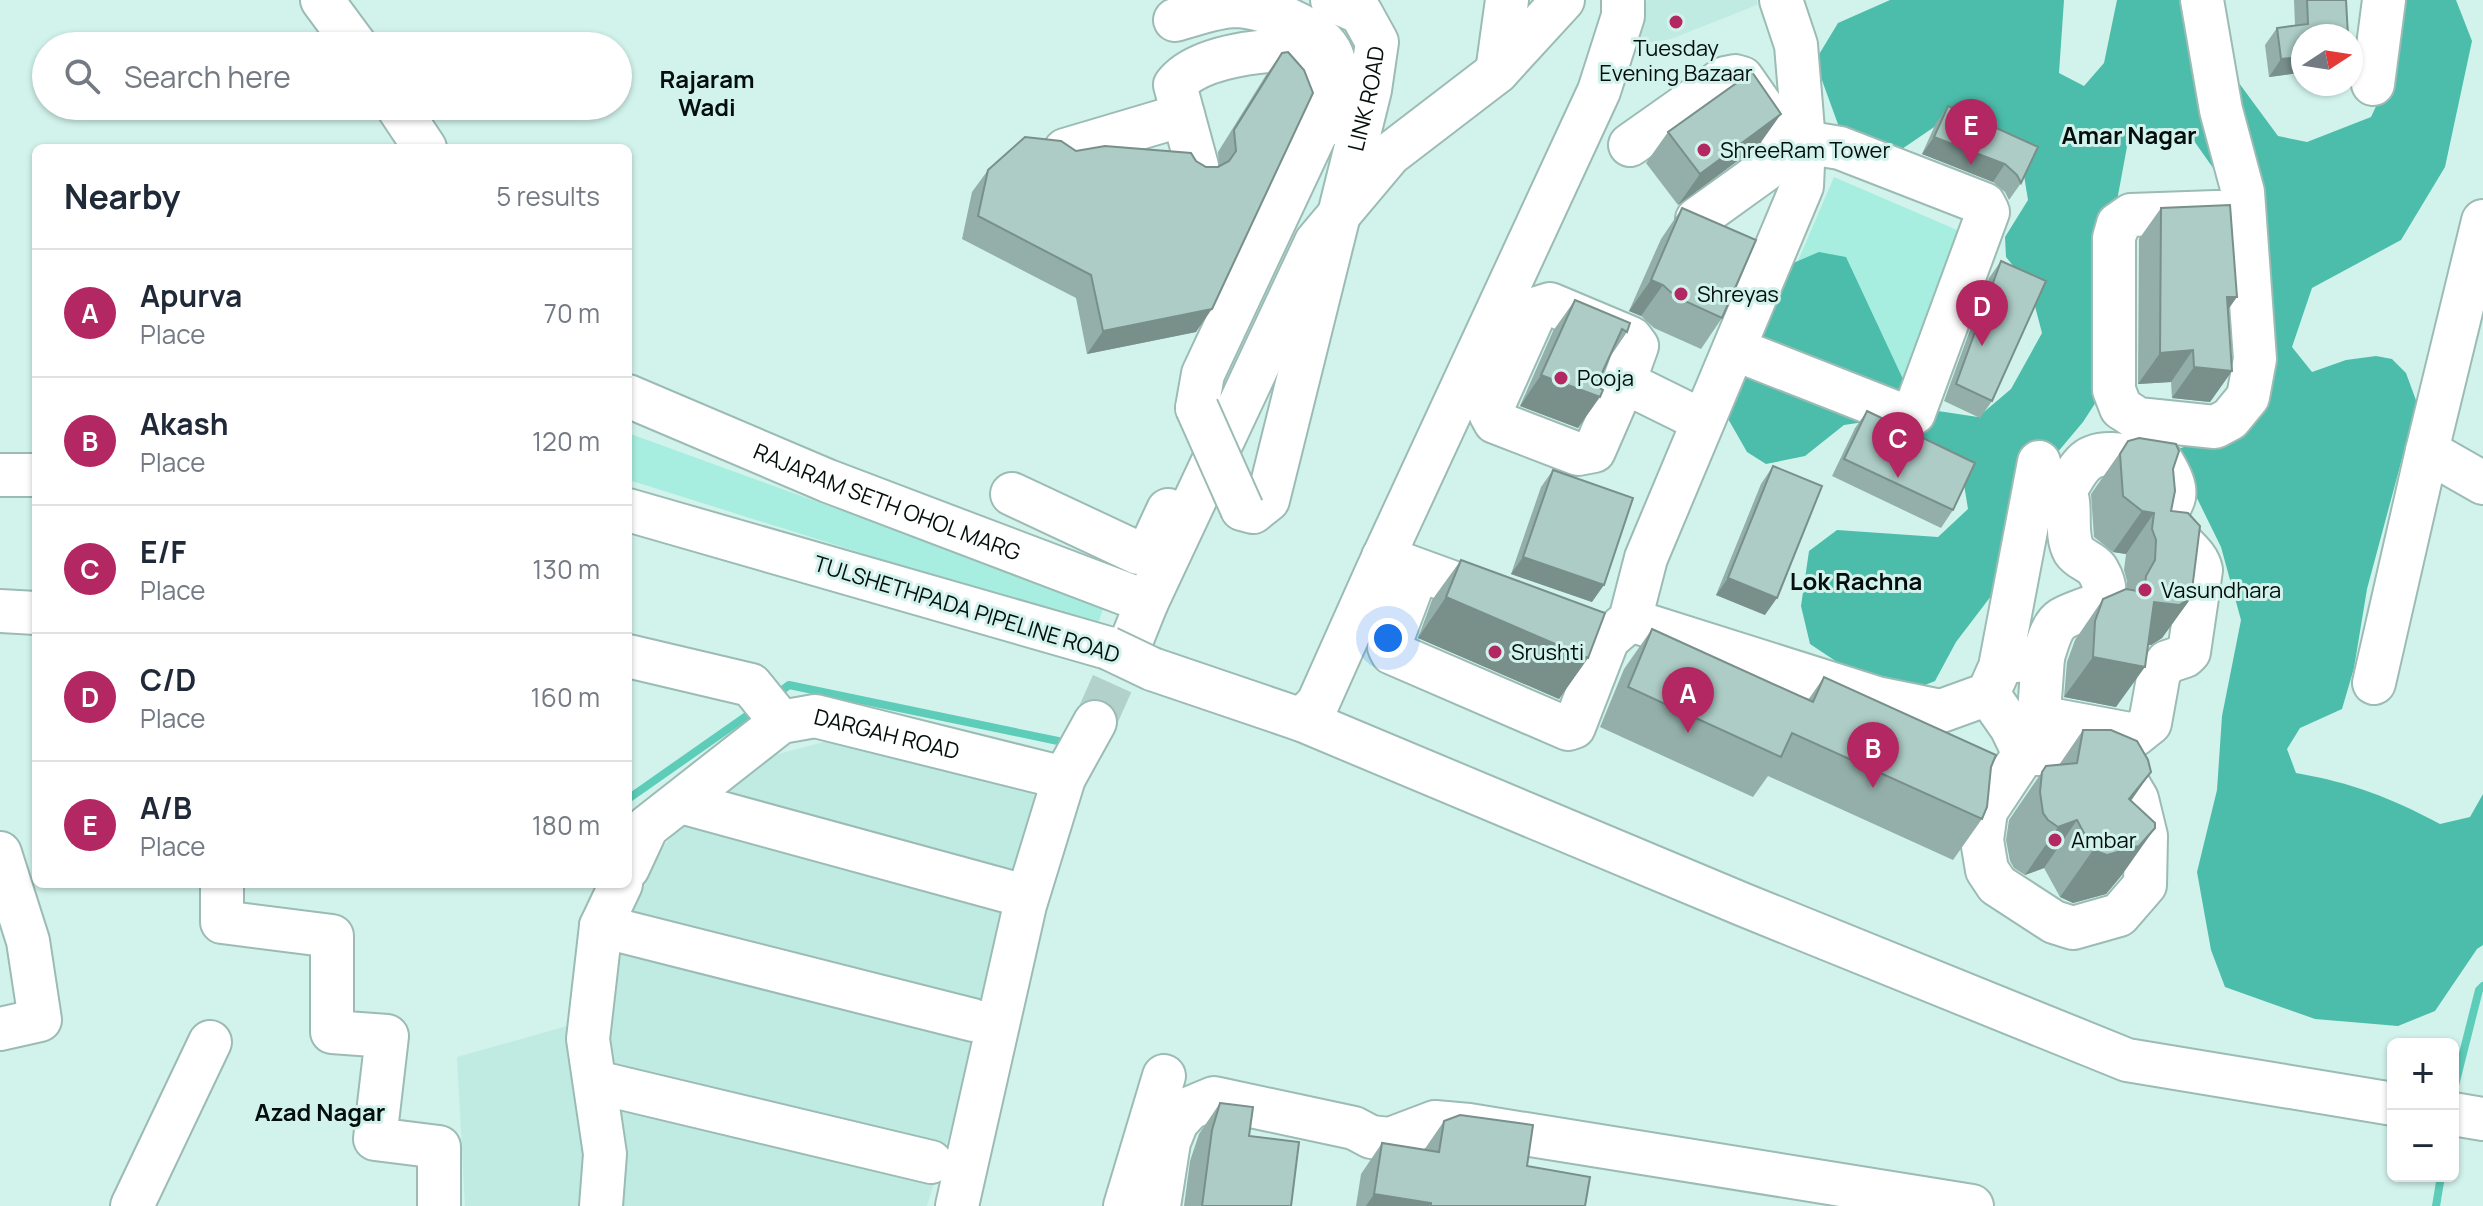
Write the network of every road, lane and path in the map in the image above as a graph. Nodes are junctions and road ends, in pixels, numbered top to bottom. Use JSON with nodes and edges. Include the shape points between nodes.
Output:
{"nodes":[{"id":1,"x":322,"y":0,"type":"edge"},
{"id":2,"x":1332,"y":0,"type":"edge"},
{"id":3,"x":1507,"y":0,"type":"edge"},
{"id":4,"x":1563,"y":0,"type":"edge"},
{"id":5,"x":1623,"y":0,"type":"edge"},
{"id":6,"x":1781,"y":0,"type":"edge"},
{"id":7,"x":2202,"y":0,"type":"edge"},
{"id":8,"x":2384,"y":0,"type":"edge"},
{"id":9,"x":1175,"y":20,"type":"dead end"},
{"id":10,"x":346,"y":32,"type":"edge"},
{"id":11,"x":1497,"y":72,"type":"junction"},
{"id":12,"x":2373,"y":84,"type":"dead end"},
{"id":13,"x":1183,"y":115,"type":"junction"},
{"id":14,"x":406,"y":120,"type":"edge"},
{"id":15,"x":422,"y":144,"type":"edge"},
{"id":16,"x":1630,"y":145,"type":"dead end"},
{"id":17,"x":1355,"y":146,"type":"junction"},
{"id":18,"x":1798,"y":146,"type":"junction"},
{"id":19,"x":1065,"y":150,"type":"edge"},
{"id":20,"x":1197,"y":166,"type":"edge"},
{"id":21,"x":2244,"y":211,"type":"junction"},
{"id":22,"x":1338,"y":218,"type":"junction"},
{"id":23,"x":1697,"y":219,"type":"edge"},
{"id":24,"x":2483,"y":221,"type":"edge"},
{"id":25,"x":1734,"y":349,"type":"junction"},
{"id":26,"x":1624,"y":382,"type":"dead end"},
{"id":27,"x":632,"y":398,"type":"edge"},
{"id":28,"x":1703,"y":421,"type":"junction"},
{"id":29,"x":2427,"y":451,"type":"junction"},
{"id":30,"x":0,"y":475,"type":"edge"},
{"id":31,"x":32,"y":475,"type":"edge"},
{"id":32,"x":2046,"y":479,"type":"junction"},
{"id":33,"x":2483,"y":483,"type":"edge"},
{"id":34,"x":1012,"y":494,"type":"dead end"},
{"id":35,"x":632,"y":511,"type":"edge"},
{"id":36,"x":1116,"y":543,"type":"junction"},
{"id":37,"x":1383,"y":557,"type":"junction"},
{"id":38,"x":1099,"y":585,"type":"junction"},
{"id":39,"x":1412,"y":586,"type":"dead end"},
{"id":40,"x":0,"y":611,"type":"edge"},
{"id":41,"x":32,"y":613,"type":"edge"},
{"id":42,"x":1619,"y":630,"type":"junction"},
{"id":43,"x":1135,"y":639,"type":"junction"},
{"id":44,"x":632,"y":657,"type":"edge"},
{"id":45,"x":2043,"y":657,"type":"junction"},
{"id":46,"x":1994,"y":680,"type":"junction"},
{"id":47,"x":2374,"y":683,"type":"dead end"},
{"id":48,"x":768,"y":706,"type":"junction"},
{"id":49,"x":1302,"y":720,"type":"junction"},
{"id":50,"x":1095,"y":722,"type":"tunnel mouth"},
{"id":51,"x":2024,"y":754,"type":"junction"},
{"id":52,"x":1064,"y":778,"type":"junction"},
{"id":53,"x":681,"y":802,"type":"junction"},
{"id":54,"x":0,"y":853,"type":"edge"},
{"id":55,"x":632,"y":859,"type":"edge"},
{"id":56,"x":222,"y":888,"type":"edge"},
{"id":57,"x":619,"y":888,"type":"edge"},
{"id":58,"x":1010,"y":892,"type":"dead end"},
{"id":59,"x":601,"y":926,"type":"junction"},
{"id":60,"x":973,"y":1020,"type":"dead end"},
{"id":61,"x":0,"y":1029,"type":"edge"},
{"id":62,"x":210,"y":1042,"type":"dead end"},
{"id":63,"x":1164,"y":1076,"type":"dead end"},
{"id":64,"x":596,"y":1082,"type":"junction"},
{"id":65,"x":2387,"y":1103,"type":"edge"},
{"id":66,"x":931,"y":1162,"type":"dead end"},
{"id":67,"x":132,"y":1206,"type":"edge"},
{"id":68,"x":439,"y":1206,"type":"edge"},
{"id":69,"x":601,"y":1206,"type":"edge"},
{"id":70,"x":957,"y":1206,"type":"edge"},
{"id":71,"x":1125,"y":1206,"type":"edge"},
{"id":72,"x":1159,"y":1206,"type":"edge"},
{"id":73,"x":1972,"y":1206,"type":"edge"}],
"edges":[{"from":1,"to":10,"type":"street"},
{"from":2,"to":17,"type":"street","name":"LINK ROAD","via":[[1361,13],[1377,42]]},
{"from":3,"to":11,"type":"street"},
{"from":4,"to":11,"type":"street"},
{"from":5,"to":37,"type":"street","via":[[1623,16],[1599,91]]},
{"from":6,"to":18,"type":"street","via":[[1796,45]]},
{"from":7,"to":21,"type":"street"},
{"from":8,"to":12,"type":"street"},
{"from":9,"to":17,"type":"street","via":[[1234,6],[1265,11],[1317,35],[1334,64],[1336,136],[1342,145]]},
{"from":11,"to":22,"type":"street","via":[[1390,154]]},
{"from":13,"to":19,"type":"street"},
{"from":13,"to":20,"type":"street"},
{"from":13,"to":22,"type":"street","bridge":true,"via":[[1175,85],[1183,74],[1242,53],[1280,50],[1301,66],[1323,118],[1203,374],[1197,408],[1242,509],[1253,512],[1268,500]]},
{"from":14,"to":15,"type":"street"},
{"from":16,"to":18,"type":"street","via":[[1735,76]]},
{"from":17,"to":22,"type":"street","name":"LINK ROAD"},
{"from":18,"to":23,"type":"street"},
{"from":18,"to":25,"type":"street","via":[[1802,186]]},
{"from":18,"to":25,"type":"street","via":[[1840,148],[1984,204],[1988,212],[1914,413],[1907,417]]},
{"from":21,"to":21,"type":"street","via":[[2255,359],[2248,397],[2230,419],[2215,427],[2138,419],[2121,408],[2114,390],[2118,224],[2131,215]]},
{"from":22,"to":36,"type":"street","via":[[1303,204],[1152,546],[1138,553]]},
{"from":22,"to":43,"type":"street","via":[[1302,266]]},
{"from":24,"to":29,"type":"street"},
{"from":25,"to":28,"type":"street"},
{"from":26,"to":28,"type":"street"},
{"from":27,"to":38,"type":"street","name":"RAJARAM SETH OHOL MARG","via":[[828,481]]},
{"from":28,"to":42,"type":"street"},
{"from":29,"to":33,"type":"street"},
{"from":29,"to":47,"type":"street"},
{"from":30,"to":31,"type":"street"},
{"from":32,"to":45,"type":"street","via":[[2070,502],[2069,536],[2075,553],[2096,567],[2103,594],[2085,611],[2060,619]]},
{"from":32,"to":45,"type":"street","via":[[2107,454],[2163,463],[2175,492],[2167,514],[2170,527],[2199,560],[2201,570],[2189,652],[2167,662],[2159,673],[2150,723],[2135,735],[2044,718],[2039,713]]},
{"from":32,"to":46,"type":"street"},
{"from":34,"to":36,"type":"street"},
{"from":35,"to":43,"type":"street","name":"TULSHETHPADA PIPELINE ROAD"},
{"from":36,"to":38,"type":"street"},
{"from":37,"to":42,"type":"street"},
{"from":37,"to":49,"type":"street","via":[[1318,703]]},
{"from":38,"to":43,"type":"street","name":"RAJARAM SETH OHOL MARG"},
{"from":39,"to":42,"type":"street","via":[[1389,647],[1392,653],[1568,729],[1574,727]]},
{"from":40,"to":41,"type":"street"},
{"from":42,"to":46,"type":"street","via":[[1941,711]]},
{"from":43,"to":49,"type":"street","name":"TULSHETHPADA PIPELINE ROAD"},
{"from":44,"to":48,"type":"street"},
{"from":45,"to":46,"type":"street"},
{"from":46,"to":51,"type":"street"},
{"from":48,"to":52,"type":"street","name":"DARGAH ROAD"},
{"from":48,"to":53,"type":"street"},
{"from":49,"to":65,"type":"street","name":"TULSHETHPADA PIPELINE ROAD","via":[[2127,1060]]},
{"from":50,"to":52,"type":"street"},
{"from":51,"to":51,"type":"street","via":[[2083,754],[2120,770],[2137,799],[2146,836],[2145,885],[2119,915],[2073,928],[2054,922],[1997,885],[1987,870],[1982,840],[1986,811]]},
{"from":52,"to":70,"type":"street","via":[[1025,905]]},
{"from":53,"to":55,"type":"street","via":[[647,827]]},
{"from":53,"to":58,"type":"street"},
{"from":54,"to":61,"type":"street","via":[[28,941],[40,1020]]},
{"from":56,"to":68,"type":"street","via":[[222,922],[332,936],[332,1032],[387,1036],[375,1139],[439,1147]]},
{"from":57,"to":59,"type":"street"},
{"from":59,"to":60,"type":"street"},
{"from":59,"to":64,"type":"street","via":[[588,1039]]},
{"from":62,"to":67,"type":"street"},
{"from":63,"to":71,"type":"street"},
{"from":64,"to":66,"type":"street"},
{"from":64,"to":69,"type":"street","via":[[605,1154]]},
{"from":72,"to":73,"type":"street","via":[[1177,1122],[1190,1108],[1214,1098],[1354,1128],[1371,1137],[1390,1139],[1435,1122],[1457,1124]]}]}
